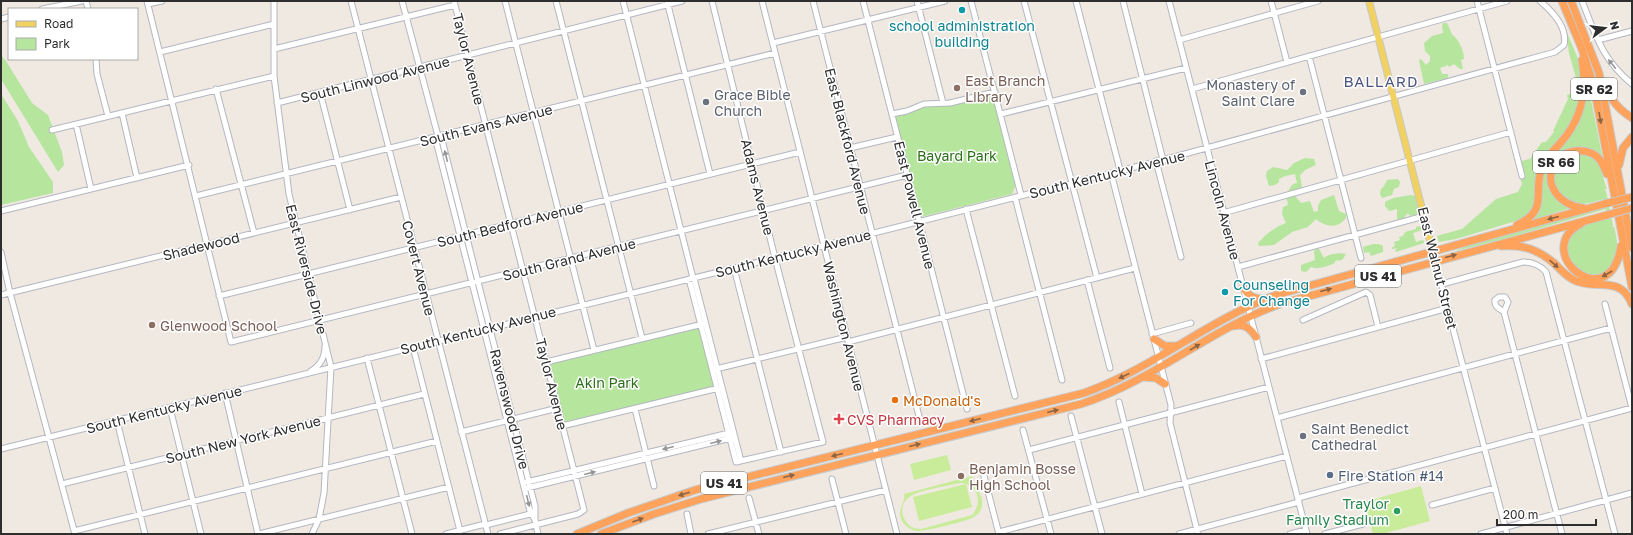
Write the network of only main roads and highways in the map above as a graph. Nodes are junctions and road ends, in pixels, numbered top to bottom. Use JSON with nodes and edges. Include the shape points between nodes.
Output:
{"nodes":[{"id":1,"x":1370,"y":1,"type":"edge"},
{"id":2,"x":1562,"y":1,"type":"edge"},
{"id":3,"x":1571,"y":1,"type":"edge"},
{"id":4,"x":1576,"y":36,"type":"junction"},
{"id":5,"x":1599,"y":73,"type":"junction"},
{"id":6,"x":1632,"y":118,"type":"edge"},
{"id":7,"x":1632,"y":137,"type":"edge"},
{"id":8,"x":1618,"y":171,"type":"junction"},
{"id":9,"x":1611,"y":181,"type":"junction"},
{"id":10,"x":1632,"y":197,"type":"edge"},
{"id":11,"x":1591,"y":208,"type":"junction"},
{"id":12,"x":1632,"y":208,"type":"edge"},
{"id":13,"x":1607,"y":215,"type":"junction"},
{"id":14,"x":1496,"y":234,"type":"junction"},
{"id":15,"x":1622,"y":240,"type":"junction"},
{"id":16,"x":1631,"y":240,"type":"edge"},
{"id":17,"x":1632,"y":248,"type":"edge"},
{"id":18,"x":1433,"y":251,"type":"junction"},
{"id":19,"x":1466,"y":252,"type":"junction"},
{"id":20,"x":1435,"y":260,"type":"junction"},
{"id":21,"x":1243,"y":287,"type":"road end"},
{"id":22,"x":1632,"y":287,"type":"edge"},
{"id":23,"x":1266,"y":299,"type":"junction"},
{"id":24,"x":1632,"y":304,"type":"edge"},
{"id":25,"x":1231,"y":326,"type":"junction"},
{"id":26,"x":1153,"y":337,"type":"road end"},
{"id":27,"x":1256,"y":337,"type":"road end"},
{"id":28,"x":1178,"y":345,"type":"junction"},
{"id":29,"x":1144,"y":377,"type":"junction"},
{"id":30,"x":1165,"y":384,"type":"road end"},
{"id":31,"x":1013,"y":411,"type":"junction"},
{"id":32,"x":1016,"y":420,"type":"junction"},
{"id":33,"x":773,"y":470,"type":"junction"},
{"id":34,"x":776,"y":480,"type":"junction"},
{"id":35,"x":577,"y":534,"type":"edge"},
{"id":36,"x":601,"y":534,"type":"edge"}],
"edges":[{"from":1,"to":18,"type":"main road","name":"East Walnut Street"},
{"from":2,"to":4,"type":"highway","number":"SR 62"},
{"from":3,"to":5,"type":"highway","number":"SR 62"},
{"from":4,"to":9,"type":"highway","number":"SR 62","one_way":true,"via":[[1594,87]]},
{"from":4,"to":14,"type":"highway","via":[[1584,81],[1579,112],[1568,134],[1542,168],[1536,211],[1526,220]]},
{"from":5,"to":6,"type":"highway","number":"SR 62","via":[[1613,102]]},
{"from":5,"to":8,"type":"highway"},
{"from":7,"to":8,"type":"highway","via":[[1623,148]]},
{"from":8,"to":16,"type":"highway"},
{"from":9,"to":11,"type":"highway","number":"SR 66","via":[[1600,160],[1588,152],[1572,152],[1556,161],[1551,178],[1555,194],[1570,205]]},
{"from":9,"to":15,"type":"highway","number":"SR 62"},
{"from":10,"to":11,"type":"highway","number":"US 41","bridge":true},
{"from":11,"to":14,"type":"highway","number":"US 41","one_way":true},
{"from":12,"to":13,"type":"highway","number":"US 41","bridge":true},
{"from":15,"to":13,"type":"highway","number":"SR 62","one_way":true,"via":[[1618,262],[1606,275],[1587,278],[1569,265],[1564,250],[1569,233],[1584,222]]},
{"from":13,"to":19,"type":"highway","number":"US 41"},
{"from":14,"to":18,"type":"highway","number":"US 41"},
{"from":15,"to":22,"type":"highway"},
{"from":16,"to":17,"type":"highway"},
{"from":18,"to":20,"type":"main road","name":"East Walnut Street"},
{"from":18,"to":23,"type":"highway","number":"US 41"},
{"from":20,"to":19,"type":"highway","number":"US 41","one_way":true},
{"from":19,"to":24,"type":"highway","one_way":true,"via":[[1508,245],[1532,249],[1543,254],[1574,280],[1590,285],[1608,284],[1621,289],[1629,296]]},
{"from":25,"to":20,"type":"highway","number":"US 41","one_way":true,"via":[[1294,299]]},
{"from":21,"to":23,"type":"highway","via":[[1254,298]]},
{"from":23,"to":28,"type":"highway","number":"US 41","via":[[1248,306]]},
{"from":25,"to":27,"type":"highway","via":[[1247,327]]},
{"from":29,"to":25,"type":"highway","number":"US 41","one_way":true},
{"from":26,"to":28,"type":"highway","via":[[1165,346]]},
{"from":28,"to":31,"type":"highway","number":"US 41","one_way":true,"via":[[1126,376],[1096,389]]},
{"from":29,"to":30,"type":"highway","via":[[1156,378]]},
{"from":32,"to":29,"type":"highway","number":"US 41","one_way":true,"via":[[1087,402]]},
{"from":31,"to":32,"type":"highway","via":[[1019,415]]},
{"from":31,"to":33,"type":"highway","number":"US 41","one_way":true},
{"from":34,"to":32,"type":"highway","number":"US 41","one_way":true},
{"from":33,"to":34,"type":"highway","via":[[770,478]]},
{"from":33,"to":35,"type":"highway","number":"US 41","one_way":true,"via":[[669,498]]},
{"from":36,"to":34,"type":"highway","number":"US 41","one_way":true,"via":[[683,504]]}]}
